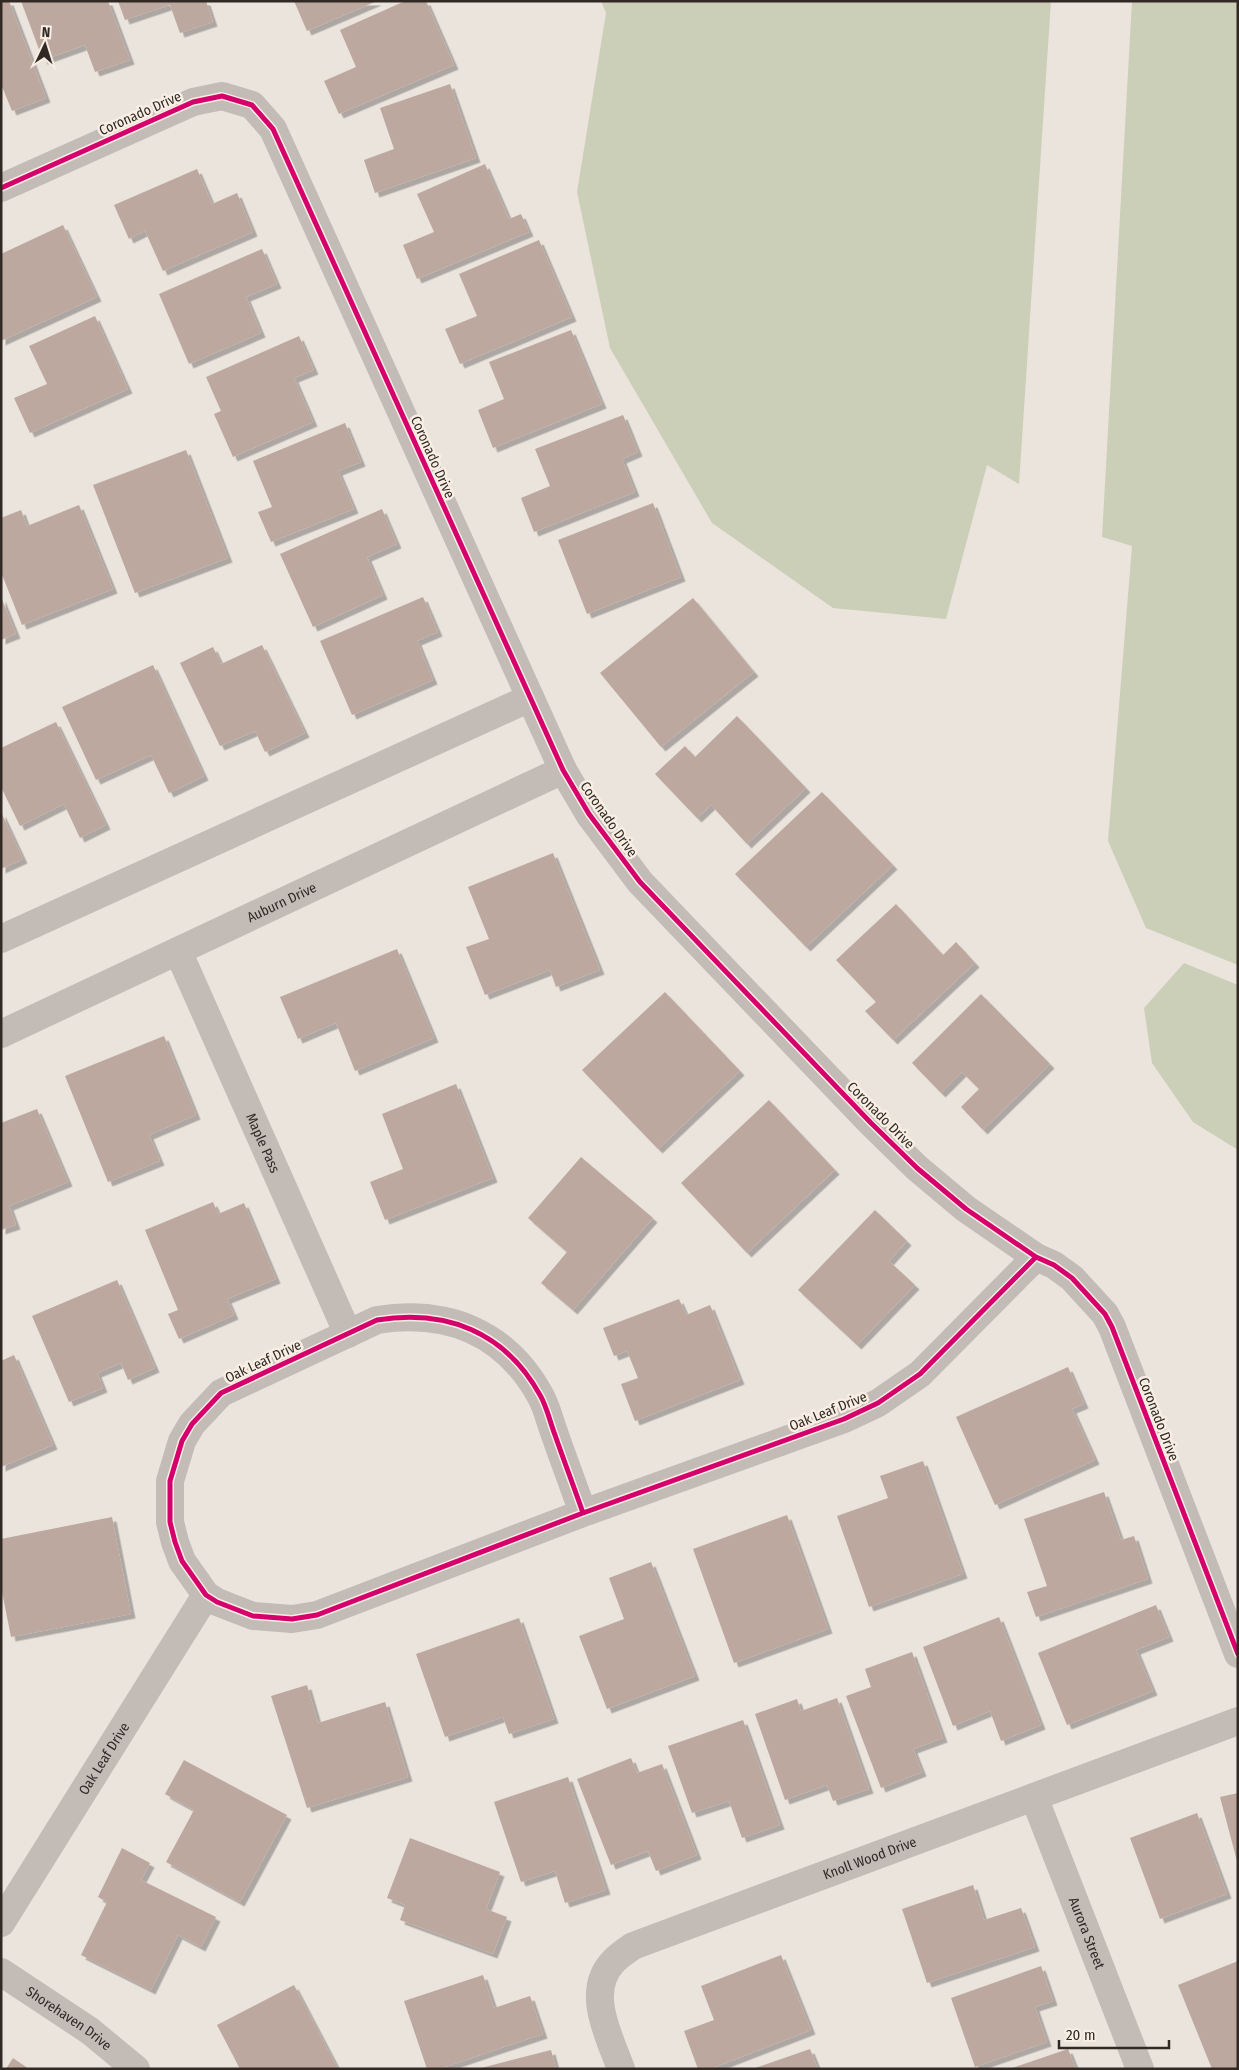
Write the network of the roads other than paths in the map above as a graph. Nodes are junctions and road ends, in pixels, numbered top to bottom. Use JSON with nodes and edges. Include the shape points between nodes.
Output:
{"nodes":[{"id":1,"x":1,"y":188,"type":"edge"},
{"id":2,"x":530,"y":698,"type":"junction"},
{"id":3,"x":563,"y":770,"type":"junction"},
{"id":4,"x":1,"y":938,"type":"edge"},
{"id":5,"x":178,"y":951,"type":"junction"},
{"id":6,"x":1,"y":1034,"type":"edge"},
{"id":7,"x":1036,"y":1257,"type":"junction"},
{"id":8,"x":348,"y":1334,"type":"junction"},
{"id":9,"x":583,"y":1513,"type":"junction"},
{"id":10,"x":206,"y":1595,"type":"junction"},
{"id":11,"x":1238,"y":1654,"type":"edge"},
{"id":12,"x":1238,"y":1721,"type":"edge"},
{"id":13,"x":1034,"y":1797,"type":"junction"},
{"id":14,"x":1,"y":1923,"type":"edge"},
{"id":15,"x":1,"y":1972,"type":"edge"},
{"id":16,"x":136,"y":2069,"type":"edge"},
{"id":17,"x":621,"y":2069,"type":"edge"},
{"id":18,"x":1140,"y":2069,"type":"edge"}],
"edges":[{"from":1,"to":2,"type":"street","name":"Coronado Drive","via":[[193,102],[222,96],[252,105],[273,129]]},
{"from":2,"to":3,"type":"street","name":"Coronado Drive"},
{"from":2,"to":4,"type":"street"},
{"from":3,"to":5,"type":"street","name":"Auburn Drive"},
{"from":3,"to":7,"type":"street","name":"Coronado Drive","via":[[589,814],[640,882],[872,1123],[917,1168],[966,1209]]},
{"from":5,"to":6,"type":"street","name":"Auburn Drive"},
{"from":5,"to":8,"type":"street","name":"Maple Pass"},
{"from":7,"to":9,"type":"street","name":"Oak Leaf Drive","via":[[920,1374],[878,1403],[844,1419]]},
{"from":7,"to":11,"type":"street","name":"Coronado Drive","via":[[1072,1278],[1105,1314],[1112,1327]]},
{"from":8,"to":9,"type":"street","name":"Oak Leaf Drive","via":[[377,1320],[421,1316],[463,1325],[501,1347],[517,1361],[541,1398]]},
{"from":8,"to":10,"type":"street","name":"Oak Leaf Drive","via":[[221,1394],[192,1424],[182,1441],[170,1481],[170,1522],[182,1561]]},
{"from":9,"to":10,"type":"street","name":"Oak Leaf Drive","via":[[317,1615],[292,1619],[253,1616]]},
{"from":10,"to":14,"type":"street","name":"Oak Leaf Drive"},
{"from":12,"to":13,"type":"street","name":"Knoll Wood Drive"},
{"from":13,"to":17,"type":"street","name":"Knoll Wood Drive","via":[[633,1946],[611,1964],[602,1981],[599,1999],[602,2018]]},
{"from":13,"to":18,"type":"street","name":"Aurora Street"},
{"from":15,"to":16,"type":"street","name":"Shorehaven Drive","via":[[90,2031]]}]}
